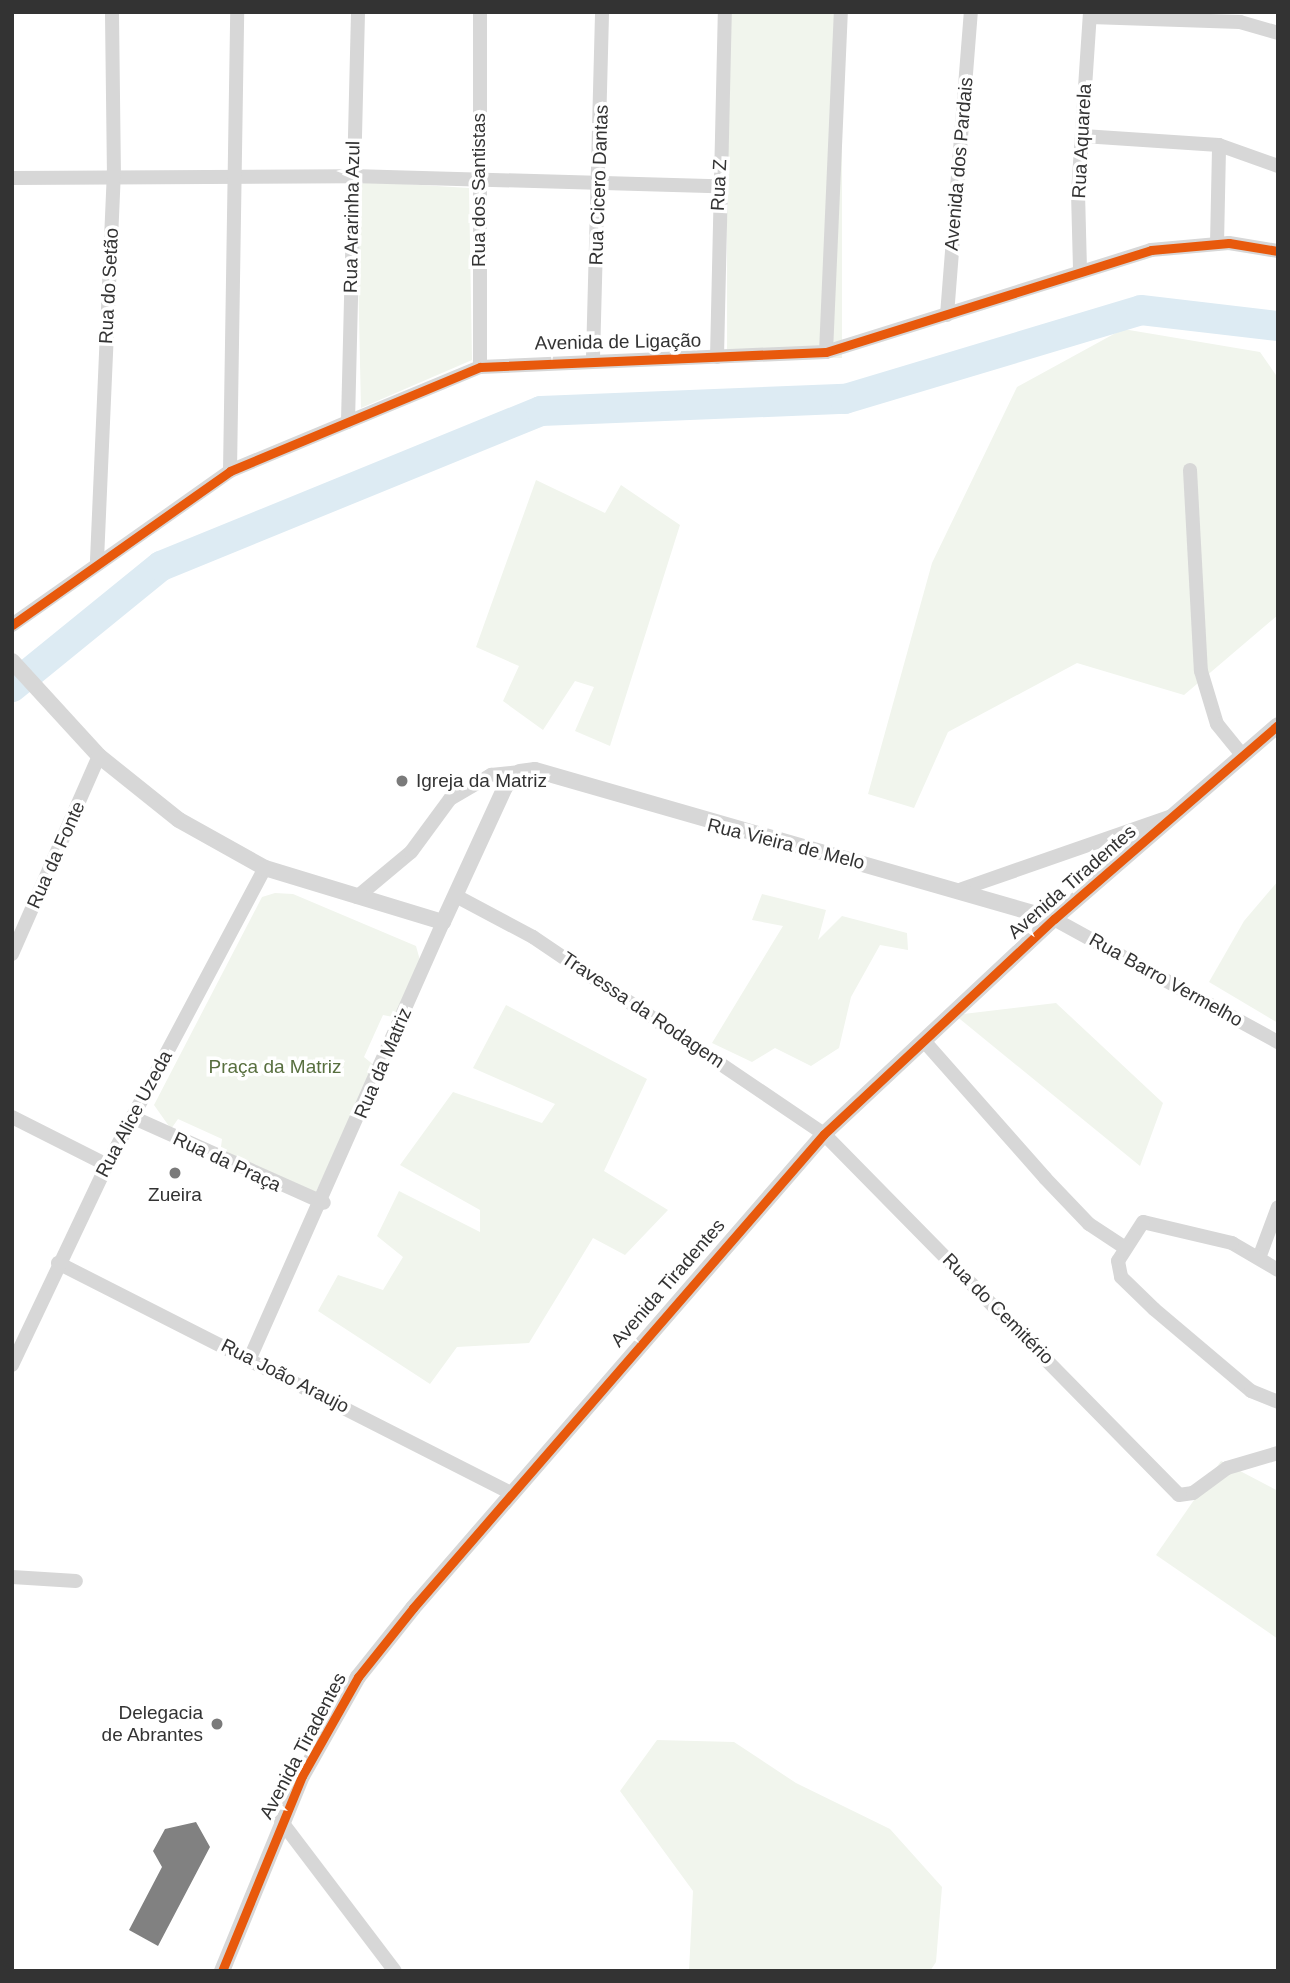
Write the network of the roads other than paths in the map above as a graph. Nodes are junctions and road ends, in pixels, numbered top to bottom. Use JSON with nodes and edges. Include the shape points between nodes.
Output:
{"nodes":[{"id":1,"x":112,"y":12,"type":"edge"},
{"id":2,"x":237,"y":12,"type":"edge"},
{"id":3,"x":358,"y":12,"type":"edge"},
{"id":4,"x":480,"y":12,"type":"edge"},
{"id":5,"x":602,"y":12,"type":"edge"},
{"id":6,"x":725,"y":12,"type":"edge"},
{"id":7,"x":842,"y":12,"type":"edge"},
{"id":8,"x":971,"y":12,"type":"edge"},
{"id":9,"x":1090,"y":14,"type":"edge"},
{"id":10,"x":1278,"y":33,"type":"edge"},
{"id":11,"x":1083,"y":136,"type":"junction"},
{"id":12,"x":1219,"y":145,"type":"junction"},
{"id":13,"x":1278,"y":166,"type":"edge"},
{"id":14,"x":352,"y":176,"type":"junction"},
{"id":15,"x":12,"y":178,"type":"edge"},
{"id":16,"x":114,"y":178,"type":"junction"},
{"id":17,"x":230,"y":180,"type":"junction"},
{"id":18,"x":477,"y":180,"type":"junction"},
{"id":19,"x":600,"y":184,"type":"junction"},
{"id":20,"x":717,"y":186,"type":"junction"},
{"id":21,"x":1217,"y":244,"type":"junction"},
{"id":22,"x":1278,"y":251,"type":"edge"},
{"id":23,"x":1080,"y":269,"type":"junction"},
{"id":24,"x":947,"y":315,"type":"junction"},
{"id":25,"x":826,"y":352,"type":"junction"},
{"id":26,"x":717,"y":357,"type":"junction"},
{"id":27,"x":593,"y":358,"type":"junction"},
{"id":28,"x":480,"y":368,"type":"junction"},
{"id":29,"x":348,"y":422,"type":"junction"},
{"id":30,"x":1190,"y":470,"type":"dead end"},
{"id":31,"x":230,"y":471,"type":"junction"},
{"id":32,"x":97,"y":559,"type":"junction"},
{"id":33,"x":12,"y":625,"type":"edge"},
{"id":34,"x":16,"y":664,"type":"edge"},
{"id":35,"x":1278,"y":725,"type":"edge"},
{"id":36,"x":99,"y":757,"type":"junction"},
{"id":37,"x":1243,"y":757,"type":"junction"},
{"id":38,"x":520,"y":772,"type":"junction"},
{"id":39,"x":1177,"y":814,"type":"junction"},
{"id":40,"x":265,"y":868,"type":"junction"},
{"id":41,"x":962,"y":889,"type":"junction"},
{"id":42,"x":456,"y":896,"type":"junction"},
{"id":43,"x":357,"y":897,"type":"junction"},
{"id":44,"x":1054,"y":919,"type":"junction"},
{"id":45,"x":443,"y":922,"type":"junction"},
{"id":46,"x":12,"y":954,"type":"edge"},
{"id":47,"x":924,"y":1041,"type":"junction"},
{"id":48,"x":1278,"y":1042,"type":"edge"},
{"id":49,"x":12,"y":1117,"type":"edge"},
{"id":50,"x":132,"y":1117,"type":"junction"},
{"id":51,"x":824,"y":1134,"type":"junction"},
{"id":52,"x":107,"y":1165,"type":"junction"},
{"id":53,"x":324,"y":1203,"type":"junction"},
{"id":54,"x":1278,"y":1207,"type":"edge"},
{"id":55,"x":1124,"y":1247,"type":"junction"},
{"id":56,"x":1259,"y":1258,"type":"junction"},
{"id":57,"x":58,"y":1263,"type":"junction"},
{"id":58,"x":1278,"y":1270,"type":"edge"},
{"id":59,"x":250,"y":1358,"type":"junction"},
{"id":60,"x":12,"y":1365,"type":"edge"},
{"id":61,"x":1278,"y":1402,"type":"edge"},
{"id":62,"x":1278,"y":1453,"type":"edge"},
{"id":63,"x":510,"y":1493,"type":"junction"},
{"id":64,"x":12,"y":1577,"type":"edge"},
{"id":65,"x":76,"y":1581,"type":"dead end"},
{"id":66,"x":281,"y":1821,"type":"junction"},
{"id":67,"x":222,"y":1971,"type":"edge"},
{"id":68,"x":395,"y":1971,"type":"edge"}],
"edges":[{"from":1,"to":16,"type":"street","name":"Rua do Setão"},
{"from":2,"to":17,"type":"street"},
{"from":3,"to":14,"type":"street","name":"Rua Ararinha Azul"},
{"from":4,"to":18,"type":"street","name":"Rua dos Santistas"},
{"from":5,"to":19,"type":"street","name":"Rua Cicero Dantas"},
{"from":6,"to":20,"type":"street","name":"Rua Z"},
{"from":7,"to":25,"type":"street"},
{"from":8,"to":24,"type":"street","name":"Avenida dos Pardais"},
{"from":9,"to":10,"type":"street","via":[[1240,22]]},
{"from":9,"to":11,"type":"street","name":"Rua Aquarela"},
{"from":11,"to":12,"type":"street"},
{"from":11,"to":23,"type":"street","name":"Rua Aquarela"},
{"from":12,"to":13,"type":"street"},
{"from":12,"to":21,"type":"street"},
{"from":14,"to":17,"type":"street"},
{"from":14,"to":18,"type":"street"},
{"from":14,"to":29,"type":"street","name":"Rua Ararinha Azul"},
{"from":15,"to":16,"type":"street"},
{"from":16,"to":17,"type":"street"},
{"from":16,"to":32,"type":"street","name":"Rua do Setão"},
{"from":17,"to":31,"type":"street"},
{"from":18,"to":19,"type":"street"},
{"from":18,"to":28,"type":"street","name":"Rua dos Santistas"},
{"from":19,"to":20,"type":"street"},
{"from":19,"to":27,"type":"street","name":"Rua Cicero Dantas"},
{"from":20,"to":26,"type":"street","name":"Rua Z"},
{"from":21,"to":22,"type":"street","name":"Avenida de Ligação"},
{"from":21,"to":23,"type":"street","name":"Avenida de Ligação","via":[[1181,244]]},
{"from":23,"to":24,"type":"street","name":"Avenida de Ligação"},
{"from":24,"to":25,"type":"street","name":"Avenida de Ligação"},
{"from":25,"to":26,"type":"street","name":"Avenida de Ligação"},
{"from":26,"to":27,"type":"street","name":"Avenida de Ligação"},
{"from":27,"to":28,"type":"street","name":"Avenida de Ligação"},
{"from":28,"to":29,"type":"street","name":"Avenida de Ligação"},
{"from":29,"to":31,"type":"street","name":"Avenida de Ligação"},
{"from":30,"to":37,"type":"street","via":[[1201,671],[1217,724]]},
{"from":31,"to":32,"type":"street","name":"Avenida de Ligação"},
{"from":32,"to":33,"type":"street","name":"Avenida de Ligação"},
{"from":34,"to":36,"type":"street"},
{"from":35,"to":37,"type":"street","name":"Avenida Tiradentes"},
{"from":36,"to":40,"type":"street","via":[[162,809]]},
{"from":36,"to":46,"type":"street","name":"Rua da Fonte"},
{"from":37,"to":39,"type":"street","name":"Avenida Tiradentes"},
{"from":38,"to":41,"type":"street","name":"Rua Vieira de Melo","via":[[544,771],[696,821]]},
{"from":38,"to":42,"type":"street","name":"Rua da Matriz","via":[[505,787]]},
{"from":38,"to":43,"type":"street","via":[[491,775],[450,799],[411,852]]},
{"from":39,"to":41,"type":"street"},
{"from":39,"to":44,"type":"street","name":"Avenida Tiradentes"},
{"from":40,"to":43,"type":"street"},
{"from":40,"to":50,"type":"street","name":"Rua Alice Uzeda"},
{"from":41,"to":44,"type":"street","name":"Rua Vieira de Melo"},
{"from":42,"to":45,"type":"street","name":"Rua da Matriz"},
{"from":42,"to":51,"type":"street","name":"Travessa da Rodagem","via":[[533,937]]},
{"from":43,"to":45,"type":"street"},
{"from":44,"to":47,"type":"street","name":"Avenida Tiradentes"},
{"from":44,"to":48,"type":"street","name":"Rua Barro Vermelho"},
{"from":45,"to":53,"type":"street","name":"Rua da Matriz"},
{"from":47,"to":51,"type":"street","name":"Avenida Tiradentes"},
{"from":47,"to":55,"type":"street","via":[[1054,1187]]},
{"from":49,"to":52,"type":"street"},
{"from":50,"to":52,"type":"street","name":"Rua Alice Uzeda"},
{"from":50,"to":53,"type":"street","name":"Rua da Praça"},
{"from":51,"to":62,"type":"street","name":"Rua do Cemitério","via":[[1169,1488],[1189,1495],[1227,1468]]},
{"from":51,"to":63,"type":"street","name":"Avenida Tiradentes"},
{"from":52,"to":57,"type":"street","name":"Rua Alice Uzeda"},
{"from":53,"to":59,"type":"street","name":"Rua da Matriz"},
{"from":54,"to":56,"type":"street"},
{"from":55,"to":56,"type":"street","via":[[1137,1225],[1161,1223],[1232,1243]]},
{"from":55,"to":61,"type":"street","via":[[1118,1261],[1121,1277],[1251,1391]]},
{"from":56,"to":58,"type":"street"},
{"from":57,"to":59,"type":"street","name":"Rua João Araujo"},
{"from":57,"to":60,"type":"street","name":"Rua Alice Uzeda"},
{"from":59,"to":63,"type":"street","name":"Rua João Araujo"},
{"from":63,"to":66,"type":"street","name":"Avenida Tiradentes","via":[[358,1677]]},
{"from":64,"to":65,"type":"street"},
{"from":66,"to":67,"type":"street","name":"Avenida Tiradentes"},
{"from":66,"to":68,"type":"street"}]}
